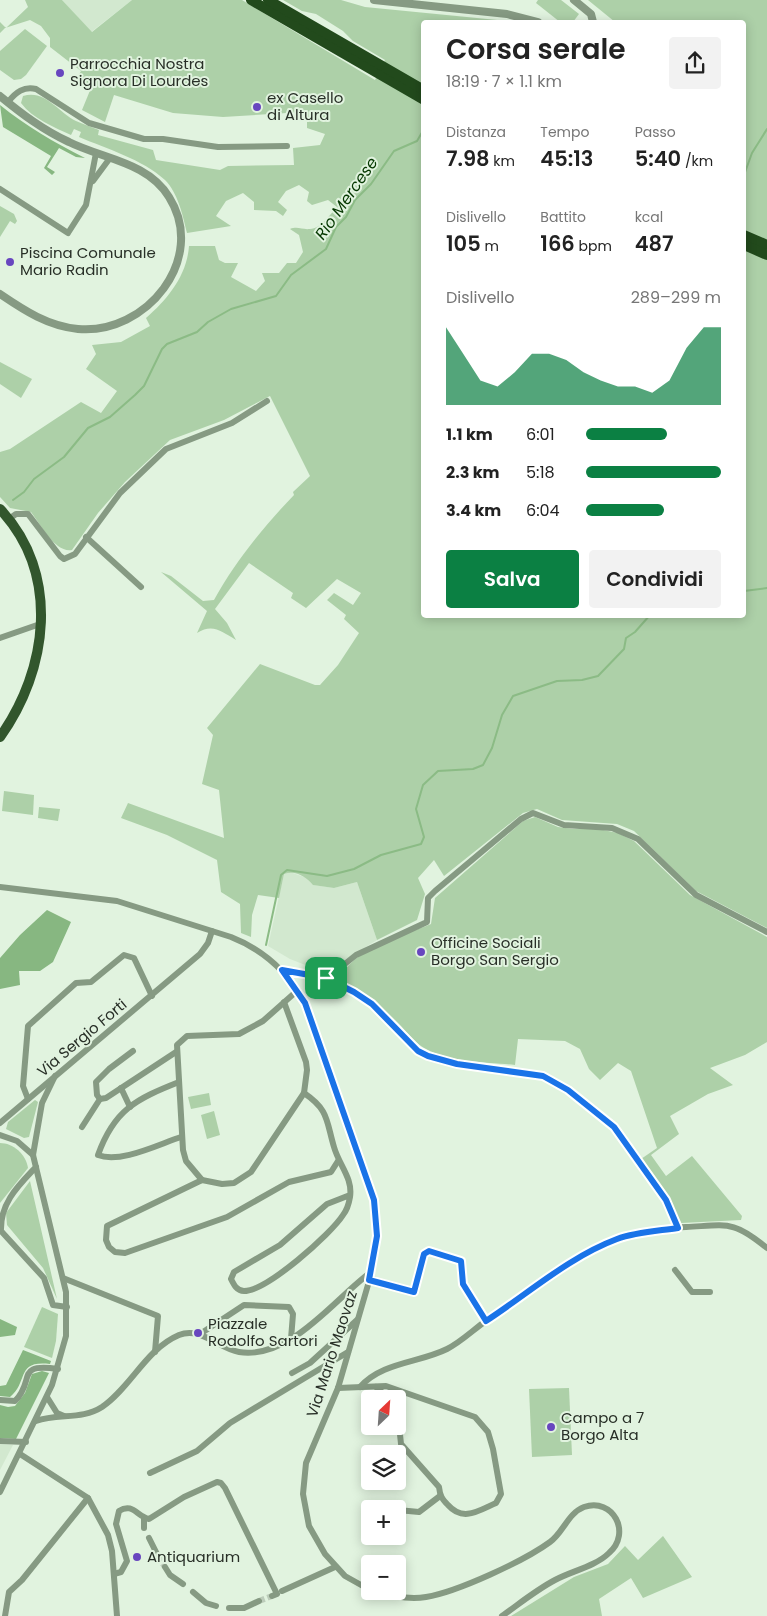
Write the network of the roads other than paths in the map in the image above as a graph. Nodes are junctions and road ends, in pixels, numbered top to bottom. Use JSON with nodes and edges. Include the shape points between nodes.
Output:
{"nodes":[{"id":1,"x":251,"y":0,"type":"edge"},
{"id":2,"x":268,"y":0,"type":"edge"},
{"id":3,"x":374,"y":0,"type":"edge"},
{"id":4,"x":574,"y":0,"type":"edge"},
{"id":5,"x":530,"y":20,"type":"edge"},
{"id":6,"x":592,"y":20,"type":"edge"},
{"id":7,"x":381,"y":71,"type":"junction"},
{"id":8,"x":421,"y":89,"type":"edge"},
{"id":9,"x":0,"y":96,"type":"edge"},
{"id":10,"x":421,"y":98,"type":"edge"},
{"id":11,"x":8,"y":102,"type":"junction"},
{"id":12,"x":287,"y":146,"type":"dead end"},
{"id":13,"x":96,"y":153,"type":"junction"},
{"id":14,"x":110,"y":158,"type":"junction"},
{"id":15,"x":92,"y":182,"type":"junction"},
{"id":16,"x":0,"y":188,"type":"edge"},
{"id":17,"x":746,"y":236,"type":"edge"},
{"id":18,"x":767,"y":245,"type":"edge"},
{"id":19,"x":746,"y":246,"type":"edge"},
{"id":20,"x":767,"y":255,"type":"edge"},
{"id":21,"x":0,"y":294,"type":"edge"},
{"id":22,"x":268,"y":401,"type":"dead end"},
{"id":23,"x":0,"y":509,"type":"edge"},
{"id":24,"x":9,"y":519,"type":"junction"},
{"id":25,"x":86,"y":537,"type":"junction"},
{"id":26,"x":141,"y":587,"type":"dead end"},
{"id":27,"x":40,"y":624,"type":"junction"},
{"id":28,"x":0,"y":638,"type":"edge"},
{"id":29,"x":0,"y":737,"type":"edge"},
{"id":30,"x":0,"y":887,"type":"edge"},
{"id":31,"x":212,"y":931,"type":"junction"},
{"id":32,"x":767,"y":932,"type":"edge"},
{"id":33,"x":282,"y":970,"type":"junction"},
{"id":34,"x":326,"y":978,"type":"junction"},
{"id":35,"x":298,"y":990,"type":"junction"},
{"id":36,"x":152,"y":996,"type":"junction"},
{"id":37,"x":284,"y":1002,"type":"junction"},
{"id":38,"x":132,"y":1051,"type":"dead end"},
{"id":39,"x":176,"y":1052,"type":"junction"},
{"id":40,"x":55,"y":1076,"type":"junction"},
{"id":41,"x":179,"y":1082,"type":"junction"},
{"id":42,"x":122,"y":1088,"type":"junction"},
{"id":43,"x":304,"y":1093,"type":"junction"},
{"id":44,"x":28,"y":1099,"type":"junction"},
{"id":45,"x":100,"y":1099,"type":"junction"},
{"id":46,"x":130,"y":1107,"type":"junction"},
{"id":47,"x":0,"y":1123,"type":"edge"},
{"id":48,"x":82,"y":1127,"type":"dead end"},
{"id":49,"x":0,"y":1135,"type":"edge"},
{"id":50,"x":181,"y":1136,"type":"junction"},
{"id":51,"x":33,"y":1155,"type":"junction"},
{"id":52,"x":338,"y":1161,"type":"junction"},
{"id":53,"x":36,"y":1167,"type":"junction"},
{"id":54,"x":202,"y":1180,"type":"junction"},
{"id":55,"x":350,"y":1195,"type":"junction"},
{"id":56,"x":678,"y":1228,"type":"junction"},
{"id":57,"x":767,"y":1248,"type":"edge"},
{"id":58,"x":675,"y":1270,"type":"dead end"},
{"id":59,"x":372,"y":1271,"type":"junction"},
{"id":60,"x":63,"y":1278,"type":"junction"},
{"id":61,"x":369,"y":1280,"type":"junction"},
{"id":62,"x":710,"y":1292,"type":"dead end"},
{"id":63,"x":67,"y":1307,"type":"junction"},
{"id":64,"x":357,"y":1320,"type":"junction"},
{"id":65,"x":486,"y":1321,"type":"junction"},
{"id":66,"x":200,"y":1334,"type":"junction"},
{"id":67,"x":291,"y":1338,"type":"junction"},
{"id":68,"x":155,"y":1352,"type":"junction"},
{"id":69,"x":348,"y":1352,"type":"junction"},
{"id":70,"x":58,"y":1369,"type":"junction"},
{"id":71,"x":292,"y":1372,"type":"dead end"},
{"id":72,"x":375,"y":1386,"type":"junction"},
{"id":73,"x":360,"y":1387,"type":"junction"},
{"id":74,"x":338,"y":1388,"type":"junction"},
{"id":75,"x":380,"y":1390,"type":"edge"},
{"id":76,"x":47,"y":1397,"type":"junction"},
{"id":77,"x":0,"y":1400,"type":"edge"},
{"id":78,"x":64,"y":1416,"type":"junction"},
{"id":79,"x":36,"y":1421,"type":"junction"},
{"id":80,"x":401,"y":1435,"type":"edge"},
{"id":81,"x":0,"y":1441,"type":"edge"},
{"id":82,"x":26,"y":1442,"type":"junction"},
{"id":83,"x":20,"y":1454,"type":"junction"},
{"id":84,"x":150,"y":1474,"type":"dead end"},
{"id":85,"x":0,"y":1492,"type":"edge"},
{"id":86,"x":440,"y":1496,"type":"junction"},
{"id":87,"x":88,"y":1498,"type":"junction"},
{"id":88,"x":406,"y":1511,"type":"edge"},
{"id":89,"x":144,"y":1518,"type":"junction"},
{"id":90,"x":144,"y":1528,"type":"dead end"},
{"id":91,"x":149,"y":1538,"type":"dead end"},
{"id":92,"x":158,"y":1556,"type":"tunnel mouth"},
{"id":93,"x":335,"y":1566,"type":"junction"},
{"id":94,"x":165,"y":1567,"type":"tunnel mouth"},
{"id":95,"x":114,"y":1574,"type":"junction"},
{"id":96,"x":183,"y":1584,"type":"dead end"},
{"id":97,"x":361,"y":1584,"type":"edge"},
{"id":98,"x":282,"y":1591,"type":"dead end"},
{"id":99,"x":193,"y":1592,"type":"dead end"},
{"id":100,"x":272,"y":1596,"type":"dead end"},
{"id":101,"x":406,"y":1598,"type":"edge"},
{"id":102,"x":260,"y":1601,"type":"tunnel mouth"},
{"id":103,"x":216,"y":1606,"type":"dead end"},
{"id":104,"x":229,"y":1608,"type":"dead end"},
{"id":105,"x":5,"y":1616,"type":"edge"},
{"id":106,"x":117,"y":1616,"type":"edge"},
{"id":107,"x":502,"y":1616,"type":"edge"}],
"edges":[{"from":1,"to":7,"type":"highway"},
{"from":2,"to":7,"type":"highway"},
{"from":3,"to":5,"type":"street","via":[[508,14]]},
{"from":4,"to":6,"type":"street"},
{"from":7,"to":8,"type":"highway"},
{"from":7,"to":10,"type":"highway"},
{"from":9,"to":11,"type":"street"},
{"from":11,"to":12,"type":"street","via":[[28,87],[89,123],[144,139],[218,147]]},
{"from":11,"to":13,"type":"street","via":[[42,127]]},
{"from":13,"to":14,"type":"street"},
{"from":13,"to":15,"type":"street"},
{"from":14,"to":15,"type":"street"},
{"from":14,"to":21,"type":"street","via":[[149,175],[164,189],[174,206],[181,231],[181,251],[165,288],[153,302],[127,319],[104,327],[80,329],[42,320]]},
{"from":15,"to":16,"type":"street","via":[[86,205],[68,233]]},
{"from":17,"to":18,"type":"highway"},
{"from":19,"to":20,"type":"highway"},
{"from":22,"to":25,"type":"street","via":[[232,423],[166,449],[120,493]]},
{"from":23,"to":24,"type":"main road"},
{"from":24,"to":25,"type":"street","via":[[16,514],[28,514],[64,559],[75,554]]},
{"from":24,"to":27,"type":"main road","via":[[28,553],[34,572]]},
{"from":25,"to":26,"type":"street"},
{"from":27,"to":28,"type":"street"},
{"from":27,"to":29,"type":"main road","via":[[39,654],[27,691]]},
{"from":30,"to":31,"type":"street","name":"Via Mario Maovaz","via":[[117,901]]},
{"from":31,"to":33,"type":"street","name":"Via Mario Maovaz","via":[[247,944]]},
{"from":31,"to":36,"type":"street","name":"Via Sergio Forti","via":[[200,954]]},
{"from":32,"to":34,"type":"street","via":[[696,895],[628,833],[602,826],[564,825],[533,813],[521,819],[434,891],[428,898],[426,922],[356,955]]},
{"from":33,"to":34,"type":"street"},
{"from":33,"to":35,"type":"street","name":"Via Mario Maovaz"},
{"from":34,"to":56,"type":"street","via":[[372,1004],[418,1051],[428,1056],[457,1064],[543,1076],[568,1090],[614,1127],[663,1195]]},
{"from":35,"to":37,"type":"street"},
{"from":35,"to":59,"type":"street","name":"Via Mario Maovaz","via":[[374,1200],[377,1236]]},
{"from":36,"to":40,"type":"street","name":"Via Sergio Forti"},
{"from":36,"to":44,"type":"street","name":"Via Sergio Forti","via":[[134,958],[124,955],[91,982],[76,983],[28,1026],[23,1086]]},
{"from":37,"to":39,"type":"street","via":[[251,1029],[239,1034],[187,1036],[181,1040]]},
{"from":37,"to":43,"type":"street","via":[[306,1062]]},
{"from":38,"to":45,"type":"street","via":[[96,1082]]},
{"from":39,"to":41,"type":"street"},
{"from":39,"to":42,"type":"street"},
{"from":40,"to":44,"type":"street","name":"Via Sergio Forti"},
{"from":40,"to":51,"type":"street","via":[[42,1103]]},
{"from":41,"to":46,"type":"street"},
{"from":41,"to":50,"type":"street"},
{"from":42,"to":45,"type":"street"},
{"from":42,"to":46,"type":"street"},
{"from":43,"to":52,"type":"street","via":[[326,1114]]},
{"from":43,"to":54,"type":"street","via":[[251,1172],[234,1183]]},
{"from":44,"to":47,"type":"street","name":"Via Sergio Forti"},
{"from":45,"to":48,"type":"street"},
{"from":46,"to":50,"type":"street","via":[[114,1122],[98,1156],[117,1158]]},
{"from":49,"to":51,"type":"street","via":[[17,1141]]},
{"from":50,"to":54,"type":"street","via":[[186,1161]]},
{"from":51,"to":53,"type":"street"},
{"from":52,"to":54,"type":"street","via":[[330,1172],[289,1182],[227,1217],[124,1253],[109,1247],[107,1226]]},
{"from":52,"to":55,"type":"street","via":[[350,1182]]},
{"from":53,"to":60,"type":"street"},
{"from":53,"to":63,"type":"street","via":[[4,1203],[1,1231],[44,1278],[53,1305]]},
{"from":55,"to":55,"type":"street","via":[[326,1204],[280,1245],[234,1272],[230,1279],[235,1287],[249,1290],[287,1269],[336,1224],[344,1214]]},
{"from":56,"to":57,"type":"street","via":[[734,1226]]},
{"from":56,"to":65,"type":"street","via":[[618,1238],[596,1248]]},
{"from":58,"to":62,"type":"street","via":[[692,1292]]},
{"from":59,"to":61,"type":"street","name":"Via Mario Maovaz"},
{"from":59,"to":67,"type":"street","via":[[318,1320]]},
{"from":60,"to":63,"type":"street"},
{"from":60,"to":68,"type":"street","via":[[158,1316]]},
{"from":61,"to":64,"type":"street","name":"Via Mario Maovaz"},
{"from":61,"to":65,"type":"street","via":[[414,1292],[424,1254],[429,1251],[461,1261],[463,1284]]},
{"from":63,"to":70,"type":"street","via":[[66,1336]]},
{"from":64,"to":69,"type":"street","name":"Via Mario Maovaz"},
{"from":64,"to":71,"type":"street","via":[[310,1363]]},
{"from":65,"to":73,"type":"street","via":[[446,1349],[396,1365]]},
{"from":66,"to":67,"type":"street","via":[[234,1351],[250,1352],[264,1350]]},
{"from":66,"to":67,"type":"street","via":[[244,1305],[289,1307],[293,1314]]},
{"from":66,"to":68,"type":"street","via":[[182,1334]]},
{"from":68,"to":78,"type":"street","via":[[114,1398],[100,1408]]},
{"from":69,"to":74,"type":"street","name":"Via Mario Maovaz"},
{"from":69,"to":84,"type":"street","via":[[230,1423],[197,1451]]},
{"from":70,"to":76,"type":"street"},
{"from":70,"to":77,"type":"street","via":[[33,1368],[20,1395],[14,1400]]},
{"from":72,"to":73,"type":"street"},
{"from":72,"to":75,"type":"street"},
{"from":72,"to":86,"type":"street","via":[[403,1391],[475,1417],[488,1432],[501,1494],[498,1501],[462,1515],[453,1511]]},
{"from":73,"to":74,"type":"street"},
{"from":74,"to":93,"type":"street","name":"Via Mario Maovaz","via":[[306,1463],[303,1494],[309,1526]]},
{"from":76,"to":78,"type":"street","via":[[57,1412]]},
{"from":76,"to":79,"type":"street"},
{"from":78,"to":79,"type":"street"},
{"from":79,"to":82,"type":"street"},
{"from":80,"to":86,"type":"street","via":[[402,1444],[439,1487]]},
{"from":81,"to":82,"type":"street"},
{"from":82,"to":83,"type":"street"},
{"from":83,"to":85,"type":"street"},
{"from":83,"to":87,"type":"street"},
{"from":86,"to":88,"type":"street","via":[[419,1512]]},
{"from":87,"to":95,"type":"street","via":[[108,1535]]},
{"from":87,"to":105,"type":"street","via":[[9,1592]]},
{"from":89,"to":90,"type":"street"},
{"from":89,"to":95,"type":"street","via":[[130,1508],[119,1511],[116,1524],[127,1561],[121,1572]]},
{"from":89,"to":100,"type":"street","via":[[149,1519],[210,1484],[221,1483],[277,1594]]},
{"from":91,"to":92,"type":"street"},
{"from":93,"to":97,"type":"street","name":"Via Mario Maovaz"},
{"from":93,"to":98,"type":"street"},
{"from":94,"to":96,"type":"street"},
{"from":95,"to":106,"type":"street"},
{"from":99,"to":103,"type":"street","via":[[206,1603]]},
{"from":101,"to":107,"type":"street","name":"Via Mario Maovaz","via":[[424,1598],[447,1592],[539,1550],[552,1541],[583,1507],[602,1506],[609,1510],[620,1529],[619,1538],[608,1555],[553,1581]]},
{"from":102,"to":104,"type":"street","via":[[244,1608]]}]}
